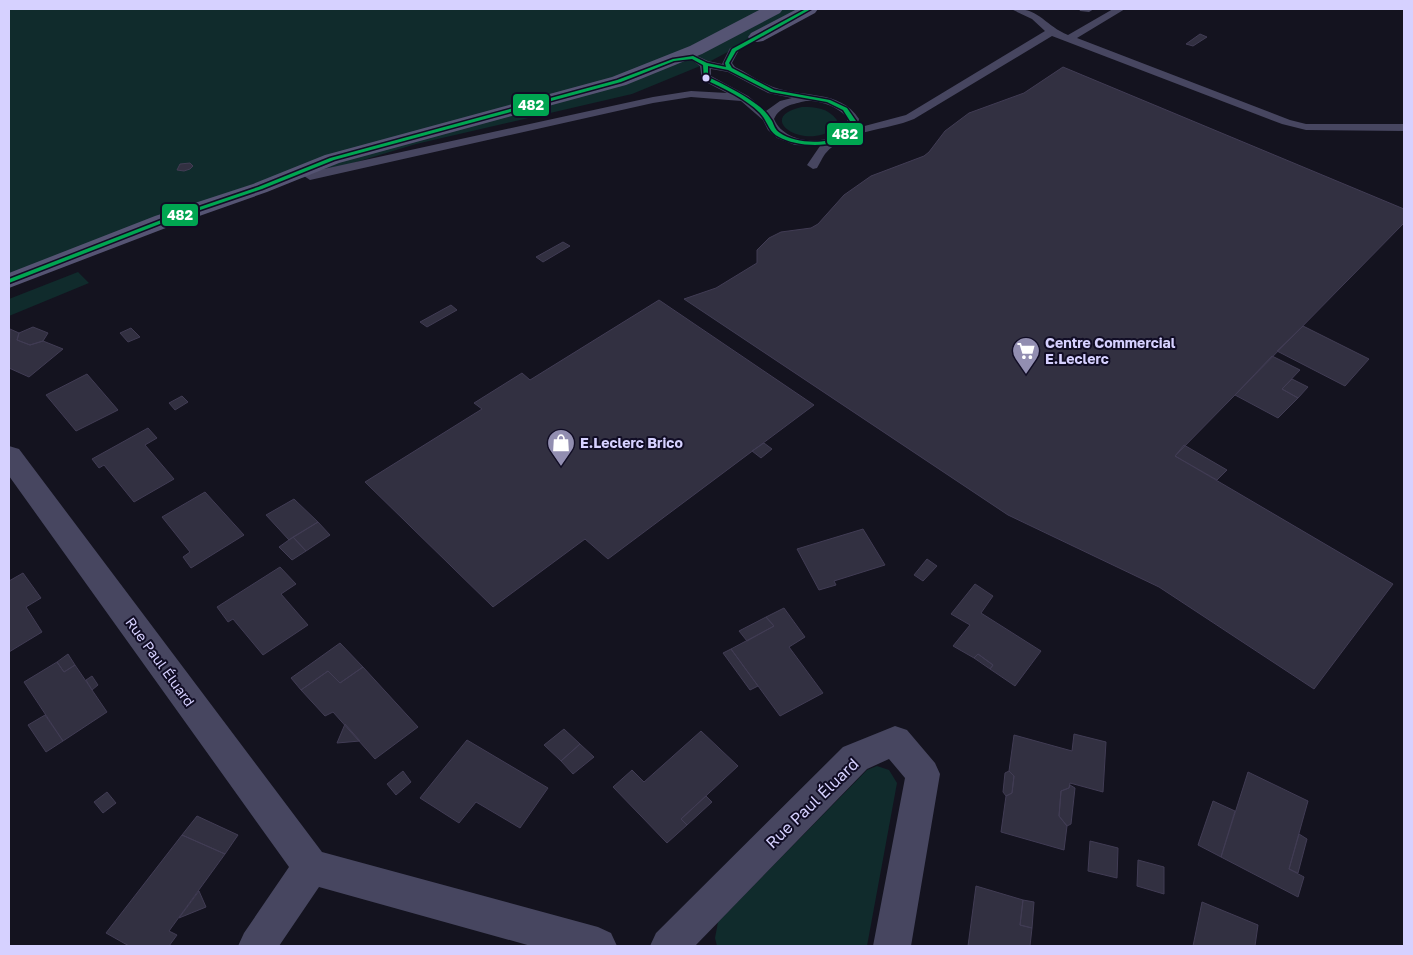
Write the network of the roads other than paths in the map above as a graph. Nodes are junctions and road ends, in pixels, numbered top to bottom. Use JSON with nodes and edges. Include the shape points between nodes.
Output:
{"nodes":[{"id":1,"x":774,"y":9,"type":"edge"},
{"id":2,"x":782,"y":9,"type":"edge"},
{"id":3,"x":809,"y":9,"type":"edge"},
{"id":4,"x":1017,"y":9,"type":"edge"},
{"id":5,"x":1084,"y":9,"type":"edge"},
{"id":6,"x":1089,"y":9,"type":"edge"},
{"id":7,"x":1120,"y":9,"type":"edge"},
{"id":8,"x":1051,"y":32,"type":"junction"},
{"id":9,"x":1068,"y":39,"type":"junction"},
{"id":10,"x":734,"y":50,"type":"junction"},
{"id":11,"x":673,"y":60,"type":"junction"},
{"id":12,"x":699,"y":60,"type":"junction"},
{"id":13,"x":730,"y":69,"type":"junction"},
{"id":14,"x":744,"y":98,"type":"junction"},
{"id":15,"x":806,"y":98,"type":"junction"},
{"id":16,"x":850,"y":114,"type":"junction"},
{"id":17,"x":910,"y":117,"type":"junction"},
{"id":18,"x":768,"y":118,"type":"junction"},
{"id":19,"x":1404,"y":128,"type":"edge"},
{"id":20,"x":847,"y":134,"type":"junction"},
{"id":21,"x":834,"y":141,"type":"junction"},
{"id":22,"x":802,"y":143,"type":"junction"},
{"id":23,"x":310,"y":176,"type":"junction"},
{"id":24,"x":260,"y":188,"type":"junction"},
{"id":25,"x":9,"y":281,"type":"edge"},
{"id":26,"x":9,"y":456,"type":"edge"},
{"id":27,"x":311,"y":867,"type":"junction"},
{"id":28,"x":257,"y":946,"type":"edge"},
{"id":29,"x":598,"y":946,"type":"edge"},
{"id":30,"x":669,"y":946,"type":"edge"},
{"id":31,"x":892,"y":946,"type":"edge"}],
"edges":[{"from":1,"to":11,"type":"main road"},
{"from":2,"to":12,"type":"lane"},
{"from":3,"to":10,"type":"main road"},
{"from":4,"to":8,"type":"lane","via":[[1036,17]]},
{"from":5,"to":6,"type":"lane"},
{"from":7,"to":9,"type":"lane"},
{"from":8,"to":9,"type":"lane"},
{"from":8,"to":17,"type":"lane"},
{"from":9,"to":19,"type":"lane","via":[[1286,122],[1306,127]]},
{"from":10,"to":12,"type":"main road"},
{"from":10,"to":13,"type":"lane","via":[[728,63]]},
{"from":11,"to":12,"type":"lane"},
{"from":11,"to":24,"type":"main road","via":[[619,81],[332,159]]},
{"from":12,"to":13,"type":"lane"},
{"from":12,"to":14,"type":"lane","via":[[706,78]]},
{"from":12,"to":23,"type":"main road","via":[[632,94],[416,144]]},
{"from":13,"to":15,"type":"lane","via":[[773,91]]},
{"from":14,"to":18,"type":"lane"},
{"from":14,"to":23,"type":"lane","via":[[691,94],[653,100]]},
{"from":15,"to":16,"type":"lane","via":[[837,104]]},
{"from":15,"to":18,"type":"lane","via":[[780,104]]},
{"from":16,"to":17,"type":"lane","via":[[871,119]]},
{"from":16,"to":20,"type":"lane","via":[[852,128]]},
{"from":17,"to":20,"type":"lane"},
{"from":18,"to":22,"type":"lane","via":[[780,136]]},
{"from":20,"to":21,"type":"lane"},
{"from":21,"to":22,"type":"lane"},
{"from":21,"to":22,"type":"lane","via":[[820,152],[812,165],[814,156]]},
{"from":23,"to":24,"type":"main road"},
{"from":24,"to":25,"type":"main road","via":[[163,221]]},
{"from":26,"to":27,"type":"street","name":"Rue Paul Éluard"},
{"from":27,"to":28,"type":"street"},
{"from":27,"to":29,"type":"street"},
{"from":30,"to":31,"type":"street","name":"Rue Paul Éluard","via":[[855,758],[895,742],[923,774]]}]}
